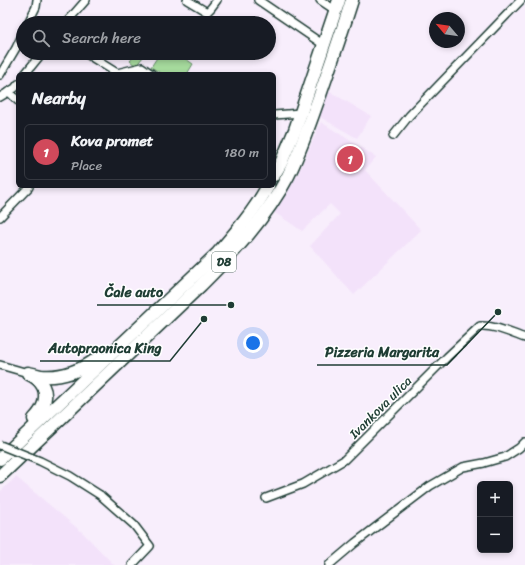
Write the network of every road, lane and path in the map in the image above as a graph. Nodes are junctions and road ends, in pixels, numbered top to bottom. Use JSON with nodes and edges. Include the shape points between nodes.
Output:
{"nodes":[{"id":1,"x":37,"y":0,"type":"edge"},
{"id":2,"x":86,"y":0,"type":"edge"},
{"id":3,"x":187,"y":0,"type":"edge"},
{"id":4,"x":217,"y":0,"type":"edge"},
{"id":5,"x":258,"y":0,"type":"edge"},
{"id":6,"x":320,"y":0,"type":"edge"},
{"id":7,"x":352,"y":0,"type":"edge"},
{"id":8,"x":521,"y":0,"type":"edge"},
{"id":9,"x":337,"y":5,"type":"edge"},
{"id":10,"x":32,"y":16,"type":"edge"},
{"id":11,"x":72,"y":16,"type":"edge"},
{"id":12,"x":324,"y":45,"type":"junction"},
{"id":13,"x":16,"y":48,"type":"edge"},
{"id":14,"x":36,"y":60,"type":"edge"},
{"id":15,"x":97,"y":60,"type":"edge"},
{"id":16,"x":27,"y":72,"type":"edge"},
{"id":17,"x":115,"y":72,"type":"edge"},
{"id":18,"x":121,"y":72,"type":"edge"},
{"id":19,"x":149,"y":72,"type":"edge"},
{"id":20,"x":0,"y":75,"type":"edge"},
{"id":21,"x":16,"y":87,"type":"edge"},
{"id":22,"x":8,"y":92,"type":"junction"},
{"id":23,"x":0,"y":97,"type":"edge"},
{"id":24,"x":16,"y":99,"type":"edge"},
{"id":25,"x":301,"y":113,"type":"junction"},
{"id":26,"x":276,"y":115,"type":"edge"},
{"id":27,"x":393,"y":136,"type":"dead end"},
{"id":28,"x":276,"y":172,"type":"edge"},
{"id":29,"x":28,"y":188,"type":"edge"},
{"id":30,"x":267,"y":188,"type":"edge"},
{"id":31,"x":0,"y":217,"type":"edge"},
{"id":32,"x":525,"y":338,"type":"edge"},
{"id":33,"x":118,"y":347,"type":"junction"},
{"id":34,"x":0,"y":365,"type":"edge"},
{"id":35,"x":28,"y":373,"type":"junction"},
{"id":36,"x":20,"y":441,"type":"junction"},
{"id":37,"x":525,"y":442,"type":"edge"},
{"id":38,"x":0,"y":445,"type":"edge"},
{"id":39,"x":0,"y":459,"type":"edge"},
{"id":40,"x":0,"y":476,"type":"edge"},
{"id":41,"x":266,"y":498,"type":"dead end"},
{"id":42,"x":132,"y":565,"type":"edge"},
{"id":43,"x":329,"y":565,"type":"edge"}],
"edges":[{"from":1,"to":10,"type":"street"},
{"from":2,"to":11,"type":"street"},
{"from":3,"to":4,"type":"street","via":[[207,12]]},
{"from":5,"to":12,"type":"street"},
{"from":6,"to":9,"type":"street"},
{"from":7,"to":40,"type":"highway","number":"D8","via":[[305,137],[288,176],[260,221],[206,280]]},
{"from":8,"to":27,"type":"street","via":[[409,116]]},
{"from":9,"to":12,"type":"highway"},
{"from":12,"to":25,"type":"highway"},
{"from":13,"to":20,"type":"street"},
{"from":14,"to":16,"type":"street"},
{"from":15,"to":17,"type":"street"},
{"from":18,"to":19,"type":"street","via":[[142,67]]},
{"from":21,"to":22,"type":"street"},
{"from":22,"to":23,"type":"street"},
{"from":22,"to":24,"type":"street"},
{"from":25,"to":26,"type":"street"},
{"from":25,"to":28,"type":"highway"},
{"from":29,"to":31,"type":"street"},
{"from":30,"to":33,"type":"highway","number":"D8","via":[[254,210],[218,252]]},
{"from":32,"to":41,"type":"street","name":"Ivankova ulica","via":[[493,327],[480,326],[344,460],[303,484]]},
{"from":33,"to":35,"type":"highway","via":[[110,348],[82,368],[68,373],[54,376]]},
{"from":33,"to":36,"type":"highway","number":"D8"},
{"from":34,"to":35,"type":"street"},
{"from":35,"to":36,"type":"highway","via":[[44,387],[46,397],[40,413],[21,432]]},
{"from":36,"to":39,"type":"highway","number":"D8"},
{"from":37,"to":43,"type":"street","via":[[505,457],[463,468],[430,486]]},
{"from":38,"to":42,"type":"street","bridge":true,"via":[[70,476],[100,495],[134,525],[150,546]]}]}
